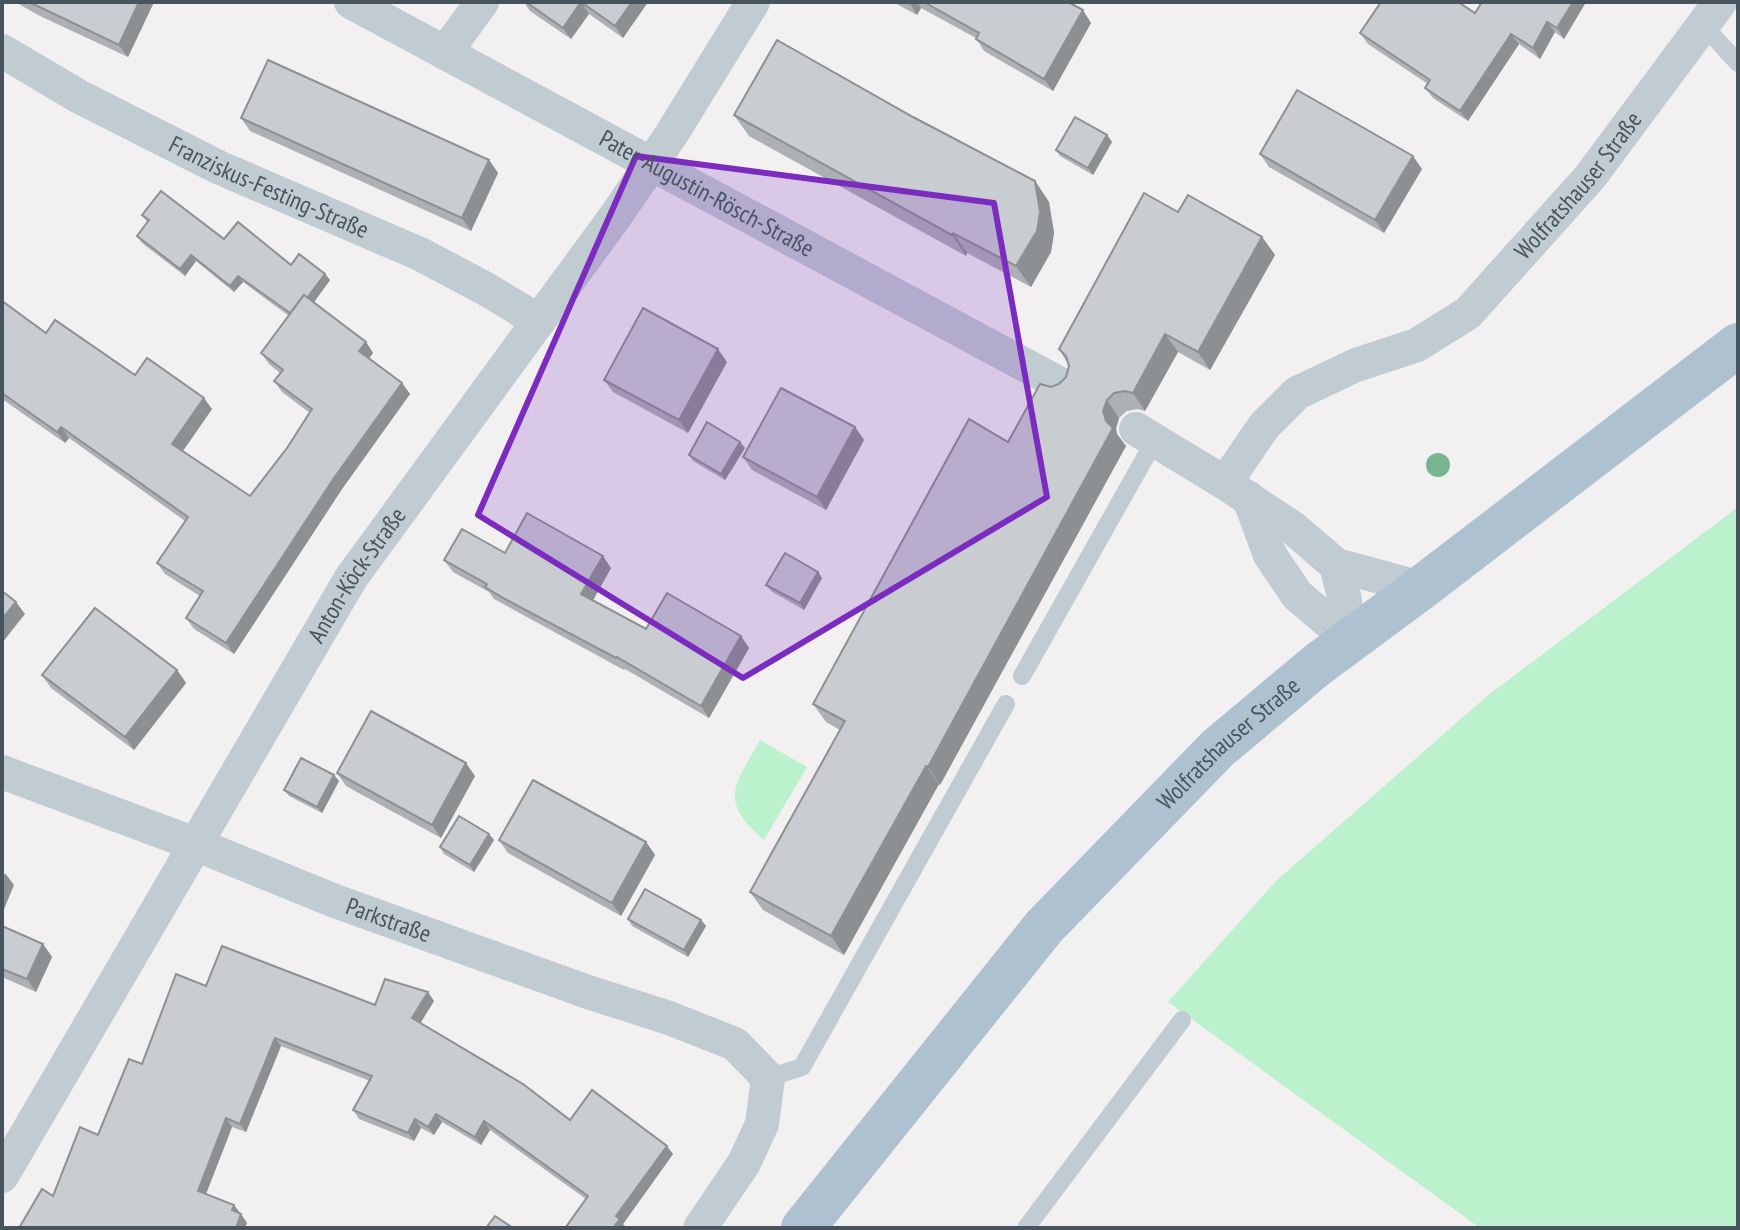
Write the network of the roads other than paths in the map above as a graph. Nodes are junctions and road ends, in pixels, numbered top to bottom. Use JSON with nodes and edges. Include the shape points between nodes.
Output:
{"nodes":[{"id":1,"x":351,"y":2,"type":"edge"},
{"id":2,"x":482,"y":2,"type":"edge"},
{"id":3,"x":753,"y":2,"type":"edge"},
{"id":4,"x":1711,"y":14,"type":"edge"},
{"id":5,"x":2,"y":51,"type":"edge"},
{"id":6,"x":445,"y":53,"type":"junction"},
{"id":7,"x":1738,"y":63,"type":"edge"},
{"id":8,"x":651,"y":165,"type":"junction"},
{"id":9,"x":539,"y":321,"type":"junction"},
{"id":10,"x":1738,"y":345,"type":"edge"},
{"id":11,"x":1062,"y":385,"type":"edge"},
{"id":12,"x":1145,"y":434,"type":"joint"},
{"id":13,"x":1237,"y":490,"type":"junction"},
{"id":14,"x":1336,"y":565,"type":"junction"},
{"id":15,"x":1421,"y":588,"type":"junction"},
{"id":16,"x":1350,"y":640,"type":"junction"},
{"id":17,"x":1022,"y":676,"type":"dead end"},
{"id":18,"x":1006,"y":704,"type":"dead end"},
{"id":19,"x":2,"y":772,"type":"edge"},
{"id":20,"x":195,"y":844,"type":"junction"},
{"id":21,"x":1182,"y":1020,"type":"dead end"},
{"id":22,"x":768,"y":1078,"type":"junction"},
{"id":23,"x":2,"y":1176,"type":"edge"},
{"id":24,"x":700,"y":1228,"type":"edge"},
{"id":25,"x":803,"y":1228,"type":"edge"},
{"id":26,"x":1026,"y":1228,"type":"edge"}],
"edges":[{"from":1,"to":6,"type":"street","name":"Pater-Augustin-Rösch-Straße"},
{"from":2,"to":6,"type":"street"},
{"from":3,"to":8,"type":"street","name":"Anton-Köck-Straße"},
{"from":4,"to":7,"type":"lane"},
{"from":4,"to":13,"type":"street","name":"Wolfratshauser Straße","via":[[1590,177],[1468,313],[1417,345],[1356,365],[1297,393],[1264,426]]},
{"from":5,"to":9,"type":"street","name":"Franziskus-Festing-Straße","via":[[204,160],[420,254]]},
{"from":6,"to":8,"type":"street","name":"Pater-Augustin-Rösch-Straße"},
{"from":8,"to":9,"type":"street","name":"Anton-Köck-Straße"},
{"from":8,"to":11,"type":"street","name":"Pater-Augustin-Rösch-Straße"},
{"from":9,"to":20,"type":"street","name":"Anton-Köck-Straße","via":[[351,578]]},
{"from":10,"to":15,"type":"main road","name":"Wolfratshauser Straße"},
{"from":12,"to":13,"type":"street"},
{"from":12,"to":17,"type":"lane"},
{"from":13,"to":14,"type":"street"},
{"from":13,"to":16,"type":"street","via":[[1297,595]]},
{"from":14,"to":15,"type":"street"},
{"from":14,"to":16,"type":"street"},
{"from":15,"to":16,"type":"main road","name":"Wolfratshauser Straße"},
{"from":16,"to":25,"type":"main road","name":"Wolfratshauser Straße","via":[[1218,748],[1044,927]]},
{"from":18,"to":22,"type":"lane","via":[[802,1067]]},
{"from":19,"to":20,"type":"street","name":"Parkstraße"},
{"from":20,"to":22,"type":"street","name":"Parkstraße","via":[[335,901],[735,1044]]},
{"from":20,"to":23,"type":"street","name":"Anton-Köck-Straße"},
{"from":21,"to":26,"type":"lane"},
{"from":22,"to":24,"type":"street","via":[[762,1124],[744,1163]]}]}
